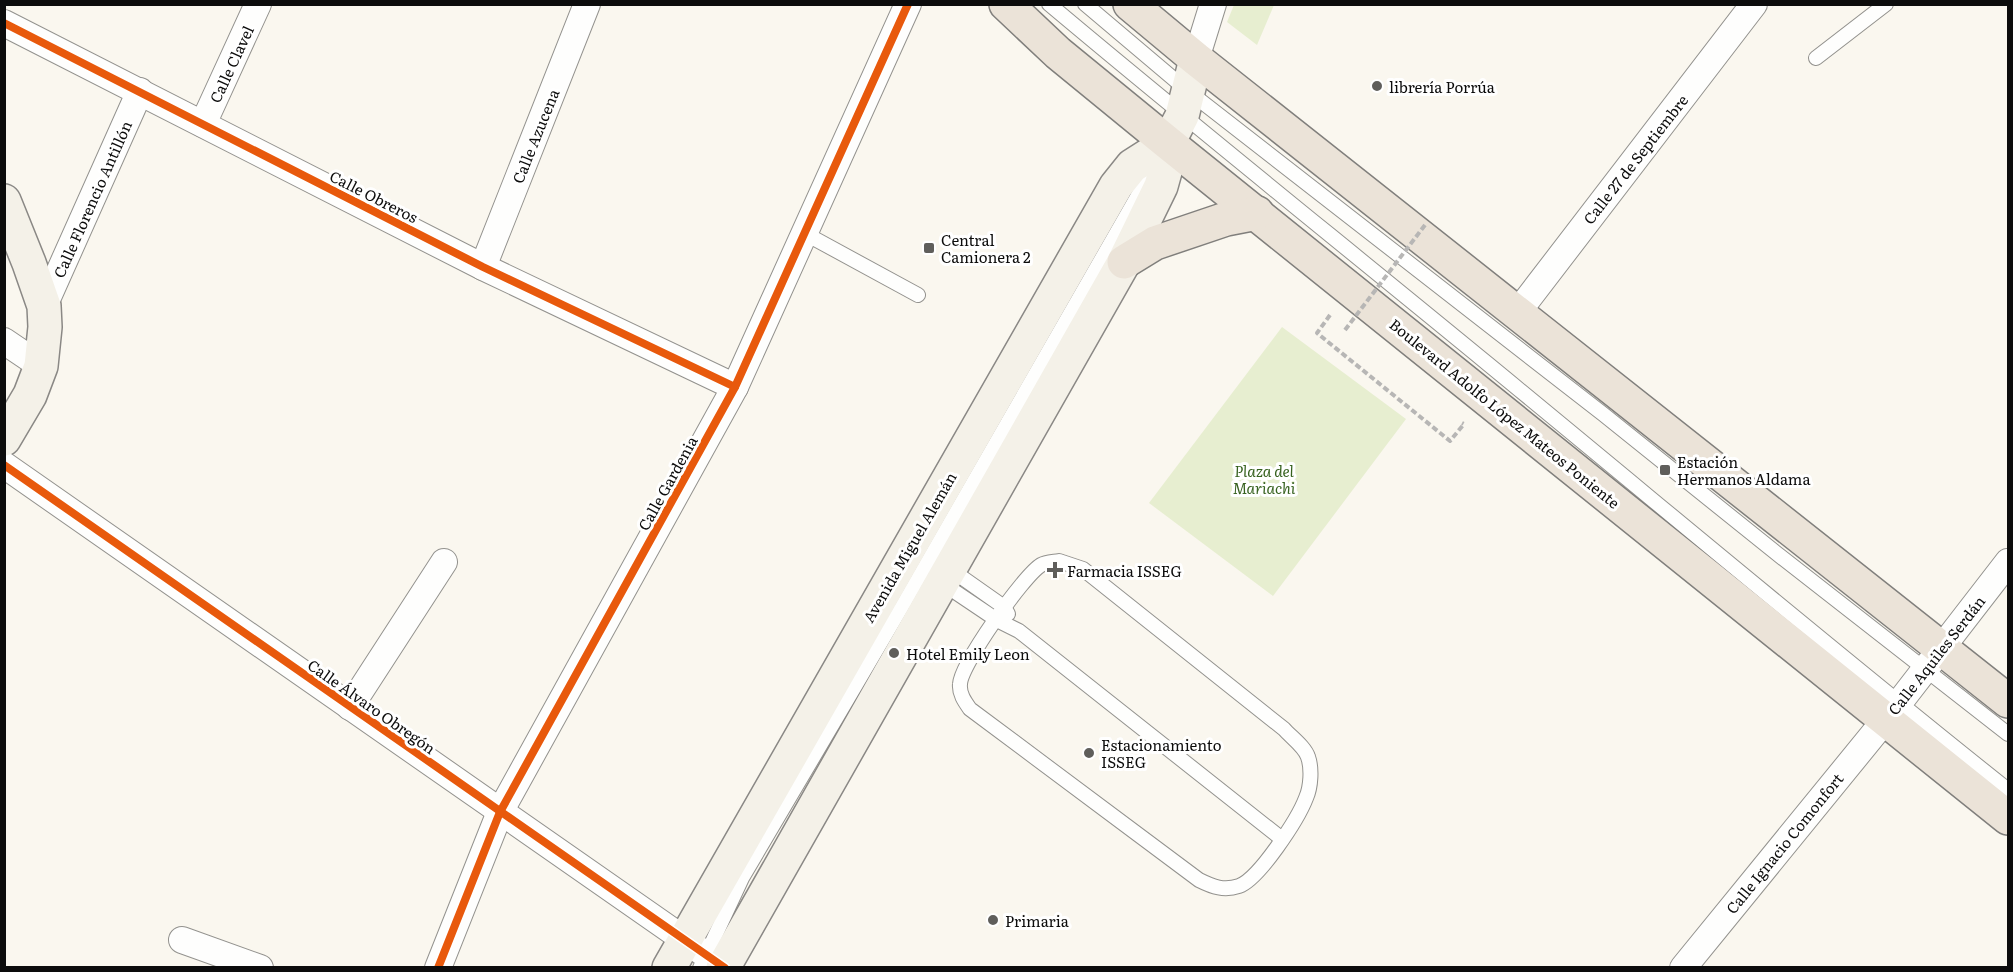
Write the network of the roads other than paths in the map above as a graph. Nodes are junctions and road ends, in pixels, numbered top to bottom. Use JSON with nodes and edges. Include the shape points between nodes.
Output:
{"nodes":[{"id":1,"x":258,"y":4,"type":"edge"},
{"id":2,"x":587,"y":4,"type":"edge"},
{"id":3,"x":908,"y":4,"type":"edge"},
{"id":4,"x":1006,"y":4,"type":"edge"},
{"id":5,"x":1049,"y":4,"type":"edge"},
{"id":6,"x":1085,"y":4,"type":"edge"},
{"id":7,"x":1130,"y":4,"type":"edge"},
{"id":8,"x":1213,"y":4,"type":"edge"},
{"id":9,"x":1754,"y":4,"type":"edge"},
{"id":10,"x":1886,"y":4,"type":"edge"},
{"id":11,"x":4,"y":23,"type":"edge"},
{"id":12,"x":1816,"y":58,"type":"dead end"},
{"id":13,"x":1196,"y":59,"type":"junction"},
{"id":14,"x":140,"y":91,"type":"junction"},
{"id":15,"x":1180,"y":117,"type":"junction"},
{"id":16,"x":203,"y":124,"type":"junction"},
{"id":17,"x":4,"y":201,"type":"edge"},
{"id":18,"x":1257,"y":213,"type":"junction"},
{"id":19,"x":804,"y":233,"type":"junction"},
{"id":20,"x":1124,"y":262,"type":"junction"},
{"id":21,"x":483,"y":267,"type":"junction"},
{"id":22,"x":918,"y":296,"type":"dead end"},
{"id":23,"x":44,"y":306,"type":"junction"},
{"id":24,"x":1517,"y":313,"type":"junction"},
{"id":25,"x":4,"y":341,"type":"edge"},
{"id":26,"x":41,"y":366,"type":"junction"},
{"id":27,"x":735,"y":387,"type":"junction"},
{"id":28,"x":4,"y":439,"type":"edge"},
{"id":29,"x":4,"y":465,"type":"edge"},
{"id":30,"x":444,"y":562,"type":"dead end"},
{"id":31,"x":2008,"y":562,"type":"edge"},
{"id":32,"x":946,"y":576,"type":"junction"},
{"id":33,"x":1004,"y":607,"type":"junction"},
{"id":34,"x":997,"y":620,"type":"junction"},
{"id":35,"x":1019,"y":631,"type":"junction"},
{"id":36,"x":1934,"y":659,"type":"junction"},
{"id":37,"x":2008,"y":701,"type":"edge"},
{"id":38,"x":350,"y":707,"type":"junction"},
{"id":39,"x":1892,"y":711,"type":"junction"},
{"id":40,"x":2008,"y":734,"type":"edge"},
{"id":41,"x":2008,"y":790,"type":"edge"},
{"id":42,"x":500,"y":812,"type":"junction"},
{"id":43,"x":2008,"y":818,"type":"edge"},
{"id":44,"x":1282,"y":839,"type":"junction"},
{"id":45,"x":182,"y":940,"type":"dead end"},
{"id":46,"x":704,"y":962,"type":"edge"},
{"id":47,"x":260,"y":968,"type":"edge"},
{"id":48,"x":438,"y":968,"type":"edge"},
{"id":49,"x":1683,"y":968,"type":"edge"}],
"edges":[{"from":1,"to":16,"type":"street","name":"Calle Clavel"},
{"from":2,"to":21,"type":"street","name":"Calle Azucena"},
{"from":3,"to":19,"type":"street","name":"Calle Gardenia"},
{"from":4,"to":15,"type":"main road","name":"Boulevard Adolfo López Mateos Poniente","via":[[1058,53]]},
{"from":5,"to":15,"type":"lane"},
{"from":6,"to":15,"type":"lane"},
{"from":7,"to":13,"type":"main road"},
{"from":8,"to":13,"type":"street"},
{"from":9,"to":24,"type":"street","name":"Calle 27 de Septiembre"},
{"from":10,"to":12,"type":"lane"},
{"from":11,"to":14,"type":"street","name":"Calle Obreros"},
{"from":13,"to":15,"type":"main road"},
{"from":13,"to":24,"type":"main road"},
{"from":14,"to":16,"type":"street","name":"Calle Obreros"},
{"from":14,"to":23,"type":"street","name":"Calle Florencio Antillón"},
{"from":15,"to":18,"type":"main road","name":"Boulevard Adolfo López Mateos Poniente"},
{"from":15,"to":20,"type":"main road","via":[[1161,186]]},
{"from":15,"to":36,"type":"lane","via":[[1603,414],[1780,556]]},
{"from":15,"to":39,"type":"lane","via":[[1478,355]]},
{"from":15,"to":46,"type":"main road","name":"Avenida Miguel Alemán","via":[[1116,186]]},
{"from":16,"to":21,"type":"street","name":"Calle Obreros"},
{"from":17,"to":23,"type":"main road"},
{"from":18,"to":20,"type":"main road","via":[[1155,243]]},
{"from":18,"to":39,"type":"main road","name":"Boulevard Adolfo López Mateos Poniente"},
{"from":19,"to":22,"type":"lane"},
{"from":19,"to":27,"type":"street","name":"Calle Gardenia"},
{"from":20,"to":32,"type":"main road"},
{"from":21,"to":27,"type":"street","name":"Calle Obreros"},
{"from":23,"to":26,"type":"main road"},
{"from":24,"to":36,"type":"main road"},
{"from":25,"to":26,"type":"street"},
{"from":26,"to":28,"type":"main road","via":[[30,395]]},
{"from":27,"to":42,"type":"street","name":"Calle Gardenia"},
{"from":29,"to":38,"type":"street","name":"Calle Álvaro Obregón"},
{"from":30,"to":38,"type":"street"},
{"from":31,"to":36,"type":"street","name":"Calle Aquiles Serdán"},
{"from":32,"to":33,"type":"lane"},
{"from":32,"to":34,"type":"lane"},
{"from":32,"to":46,"type":"main road"},
{"from":33,"to":34,"type":"lane"},
{"from":33,"to":35,"type":"lane"},
{"from":33,"to":44,"type":"lane","via":[[1042,564],[1059,561],[1083,569],[1284,729],[1308,755],[1311,776],[1307,798]]},
{"from":34,"to":35,"type":"lane"},
{"from":34,"to":44,"type":"lane","via":[[964,668],[960,684],[970,709],[1199,880],[1218,889],[1239,886],[1254,877]]},
{"from":35,"to":44,"type":"lane"},
{"from":36,"to":37,"type":"main road"},
{"from":36,"to":39,"type":"street","name":"Calle Aquiles Serdán"},
{"from":36,"to":40,"type":"lane"},
{"from":38,"to":42,"type":"street","name":"Calle Álvaro Obregón"},
{"from":39,"to":41,"type":"lane"},
{"from":39,"to":43,"type":"main road","name":"Boulevard Adolfo López Mateos Poniente"},
{"from":39,"to":49,"type":"street","name":"Calle Ignacio Comonfort"},
{"from":42,"to":46,"type":"street","name":"Calle Álvaro Obregón"},
{"from":42,"to":48,"type":"street","name":"Calle Gardenia"},
{"from":45,"to":47,"type":"street"}]}
